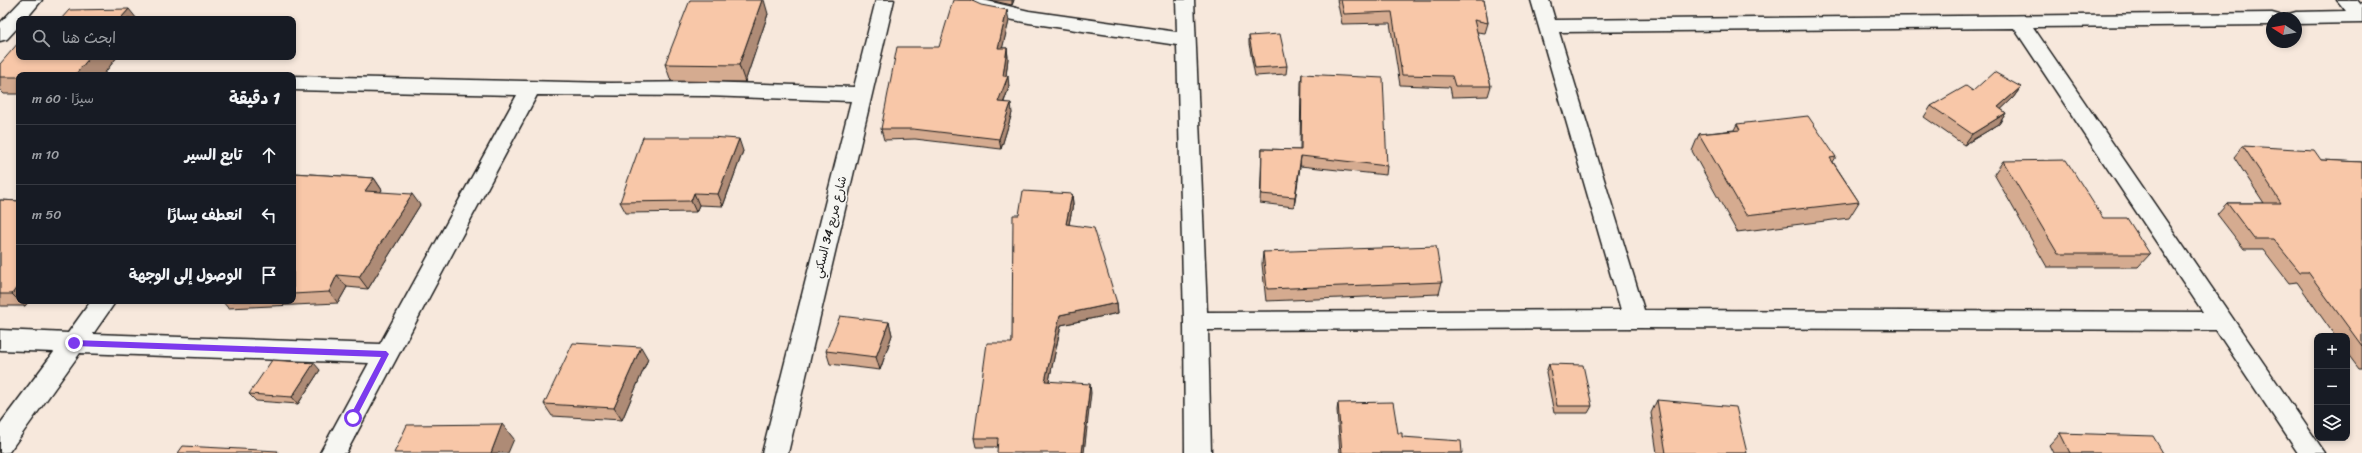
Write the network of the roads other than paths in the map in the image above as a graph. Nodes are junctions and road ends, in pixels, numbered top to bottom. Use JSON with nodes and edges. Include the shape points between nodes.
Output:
{"nodes":[{"id":1,"x":33,"y":0,"type":"edge"},
{"id":2,"x":885,"y":0,"type":"edge"},
{"id":3,"x":968,"y":0,"type":"edge"},
{"id":4,"x":1185,"y":0,"type":"edge"},
{"id":5,"x":1540,"y":0,"type":"edge"},
{"id":6,"x":2346,"y":0,"type":"edge"},
{"id":7,"x":18,"y":16,"type":"edge"},
{"id":8,"x":2362,"y":17,"type":"edge"},
{"id":9,"x":16,"y":18,"type":"edge"},
{"id":10,"x":2302,"y":18,"type":"edge"},
{"id":11,"x":2266,"y":19,"type":"edge"},
{"id":12,"x":2020,"y":22,"type":"junction"},
{"id":13,"x":1549,"y":26,"type":"junction"},
{"id":14,"x":0,"y":35,"type":"edge"},
{"id":15,"x":1185,"y":40,"type":"junction"},
{"id":16,"x":296,"y":83,"type":"edge"},
{"id":17,"x":532,"y":88,"type":"junction"},
{"id":18,"x":862,"y":94,"type":"junction"},
{"id":19,"x":102,"y":304,"type":"edge"},
{"id":20,"x":1635,"y":319,"type":"junction"},
{"id":21,"x":2223,"y":321,"type":"junction"},
{"id":22,"x":1196,"y":322,"type":"junction"},
{"id":23,"x":0,"y":340,"type":"edge"},
{"id":24,"x":74,"y":343,"type":"junction"},
{"id":25,"x":386,"y":354,"type":"junction"},
{"id":26,"x":0,"y":444,"type":"edge"},
{"id":27,"x":333,"y":453,"type":"edge"},
{"id":28,"x":775,"y":453,"type":"edge"},
{"id":29,"x":1198,"y":453,"type":"edge"},
{"id":30,"x":2312,"y":453,"type":"edge"}],
"edges":[{"from":1,"to":7,"type":"street"},
{"from":2,"to":18,"type":"street","name":"شارع مربع 34 السكني"},
{"from":3,"to":15,"type":"street","via":[[983,8],[1029,17]]},
{"from":4,"to":15,"type":"street"},
{"from":5,"to":13,"type":"street"},
{"from":6,"to":8,"type":"street"},
{"from":8,"to":10,"type":"street"},
{"from":9,"to":14,"type":"street"},
{"from":11,"to":12,"type":"street"},
{"from":12,"to":13,"type":"street"},
{"from":12,"to":21,"type":"street"},
{"from":13,"to":20,"type":"street"},
{"from":15,"to":22,"type":"street"},
{"from":16,"to":17,"type":"street"},
{"from":17,"to":18,"type":"street","via":[[706,88]]},
{"from":17,"to":25,"type":"street"},
{"from":18,"to":28,"type":"street","name":"شارع مربع 34 السكني"},
{"from":19,"to":24,"type":"street"},
{"from":20,"to":21,"type":"street"},
{"from":20,"to":22,"type":"street"},
{"from":21,"to":30,"type":"street"},
{"from":22,"to":29,"type":"street"},
{"from":23,"to":24,"type":"street"},
{"from":24,"to":25,"type":"street"},
{"from":24,"to":26,"type":"street"},
{"from":25,"to":27,"type":"street"}]}
